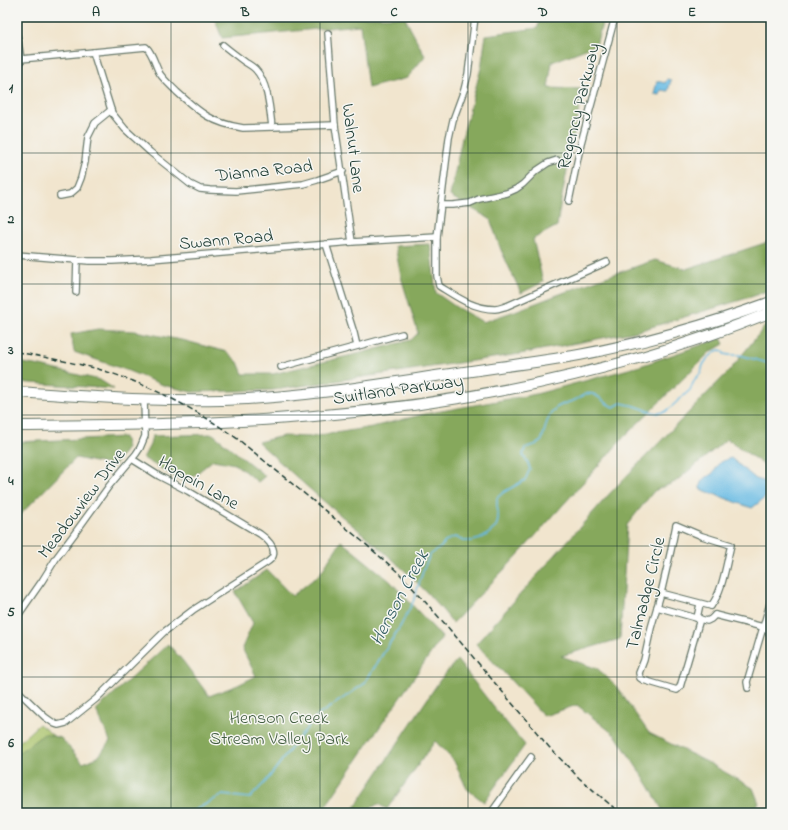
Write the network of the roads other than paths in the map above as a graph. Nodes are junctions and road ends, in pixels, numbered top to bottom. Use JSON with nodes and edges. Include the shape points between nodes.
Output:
{"nodes":[{"id":1,"x":475,"y":17,"type":"edge"},
{"id":2,"x":615,"y":17,"type":"edge"},
{"id":3,"x":328,"y":33,"type":"dead end"},
{"id":4,"x":17,"y":35,"type":"edge"},
{"id":5,"x":222,"y":45,"type":"dead end"},
{"id":6,"x":93,"y":52,"type":"junction"},
{"id":7,"x":19,"y":56,"type":"edge"},
{"id":8,"x":17,"y":74,"type":"edge"},
{"id":9,"x":111,"y":110,"type":"junction"},
{"id":10,"x":335,"y":125,"type":"junction"},
{"id":11,"x":272,"y":127,"type":"junction"},
{"id":12,"x":557,"y":160,"type":"dead end"},
{"id":13,"x":342,"y":171,"type":"junction"},
{"id":14,"x":60,"y":196,"type":"dead end"},
{"id":15,"x":569,"y":201,"type":"dead end"},
{"id":16,"x":441,"y":206,"type":"junction"},
{"id":17,"x":437,"y":237,"type":"junction"},
{"id":18,"x":352,"y":242,"type":"junction"},
{"id":19,"x":326,"y":244,"type":"junction"},
{"id":20,"x":17,"y":255,"type":"edge"},
{"id":21,"x":77,"y":260,"type":"junction"},
{"id":22,"x":607,"y":262,"type":"dead end"},
{"id":23,"x":76,"y":292,"type":"dead end"},
{"id":24,"x":771,"y":302,"type":"edge"},
{"id":25,"x":771,"y":312,"type":"edge"},
{"id":26,"x":402,"y":334,"type":"dead end"},
{"id":27,"x":357,"y":346,"type":"junction"},
{"id":28,"x":281,"y":367,"type":"dead end"},
{"id":29,"x":17,"y":392,"type":"edge"},
{"id":30,"x":144,"y":399,"type":"junction"},
{"id":31,"x":144,"y":424,"type":"junction"},
{"id":32,"x":17,"y":426,"type":"edge"},
{"id":33,"x":132,"y":459,"type":"junction"},
{"id":34,"x":661,"y":593,"type":"junction"},
{"id":35,"x":771,"y":600,"type":"edge"},
{"id":36,"x":700,"y":604,"type":"junction"},
{"id":37,"x":657,"y":606,"type":"junction"},
{"id":38,"x":711,"y":606,"type":"junction"},
{"id":39,"x":715,"y":615,"type":"junction"},
{"id":40,"x":17,"y":617,"type":"edge"},
{"id":41,"x":698,"y":618,"type":"junction"},
{"id":42,"x":771,"y":625,"type":"edge"},
{"id":43,"x":763,"y":628,"type":"junction"},
{"id":44,"x":771,"y":634,"type":"edge"},
{"id":45,"x":748,"y":688,"type":"dead end"},
{"id":46,"x":17,"y":690,"type":"edge"},
{"id":47,"x":531,"y":757,"type":"dead end"},
{"id":48,"x":491,"y":813,"type":"edge"}],
"edges":[{"from":1,"to":16,"type":"street","via":[[468,74],[449,138]]},
{"from":2,"to":15,"type":"street","name":"Regency Parkway","via":[[581,143]]},
{"from":3,"to":10,"type":"street","name":"Walnut Lane"},
{"from":4,"to":7,"type":"street"},
{"from":5,"to":11,"type":"street","via":[[255,69],[259,75],[267,96]]},
{"from":6,"to":7,"type":"street"},
{"from":6,"to":9,"type":"street","name":"Dianna Road"},
{"from":6,"to":11,"type":"street","via":[[148,48],[161,75],[206,117],[243,128]]},
{"from":7,"to":8,"type":"street"},
{"from":9,"to":13,"type":"street","name":"Dianna Road","via":[[125,129],[150,152],[200,189],[236,190],[303,184]]},
{"from":9,"to":14,"type":"street","via":[[95,123],[88,137],[85,162],[77,188],[70,194]]},
{"from":10,"to":11,"type":"street"},
{"from":10,"to":13,"type":"street","name":"Walnut Lane"},
{"from":12,"to":16,"type":"street","via":[[548,163],[516,189],[507,193],[470,203]]},
{"from":13,"to":18,"type":"street","name":"Walnut Lane"},
{"from":16,"to":17,"type":"street"},
{"from":17,"to":18,"type":"street","name":"Swann Road"},
{"from":17,"to":22,"type":"street","via":[[439,286],[479,307],[496,309],[507,306]]},
{"from":18,"to":19,"type":"street","name":"Swann Road"},
{"from":19,"to":21,"type":"street","name":"Swann Road","via":[[151,259]]},
{"from":19,"to":27,"type":"street"},
{"from":20,"to":21,"type":"street","name":"Swann Road"},
{"from":21,"to":23,"type":"street"},
{"from":24,"to":30,"type":"highway","name":"Suitland Parkway","via":[[662,336],[549,360],[287,396],[218,400]]},
{"from":25,"to":31,"type":"highway","name":"Suitland Parkway","via":[[728,329],[623,362],[492,392],[328,415],[269,420]]},
{"from":26,"to":27,"type":"street"},
{"from":27,"to":28,"type":"street"},
{"from":29,"to":30,"type":"highway","name":"Suitland Parkway"},
{"from":30,"to":31,"type":"street","name":"Meadowview Drive"},
{"from":31,"to":32,"type":"highway","name":"Suitland Parkway"},
{"from":31,"to":33,"type":"street","name":"Meadowview Drive","via":[[144,440]]},
{"from":33,"to":40,"type":"street","name":"Meadowview Drive","via":[[57,557]]},
{"from":33,"to":46,"type":"street","name":"Hoppin Lane","via":[[252,529],[269,541],[274,553],[271,559],[164,632],[96,699],[69,721],[55,724],[45,718]]},
{"from":34,"to":36,"type":"street"},
{"from":34,"to":37,"type":"street","name":"Talmadge Circle"},
{"from":34,"to":38,"type":"street","name":"Talmadge Circle","via":[[676,525],[731,545],[721,587]]},
{"from":35,"to":43,"type":"street"},
{"from":36,"to":38,"type":"street"},
{"from":36,"to":41,"type":"street"},
{"from":37,"to":41,"type":"street"},
{"from":37,"to":41,"type":"street","name":"Talmadge Circle","via":[[639,673],[640,678],[677,690],[680,687]]},
{"from":38,"to":39,"type":"street"},
{"from":39,"to":41,"type":"street","via":[[707,621]]},
{"from":39,"to":43,"type":"street"},
{"from":42,"to":43,"type":"street"},
{"from":43,"to":44,"type":"street"},
{"from":43,"to":45,"type":"street","via":[[747,682]]},
{"from":47,"to":48,"type":"street"}]}
